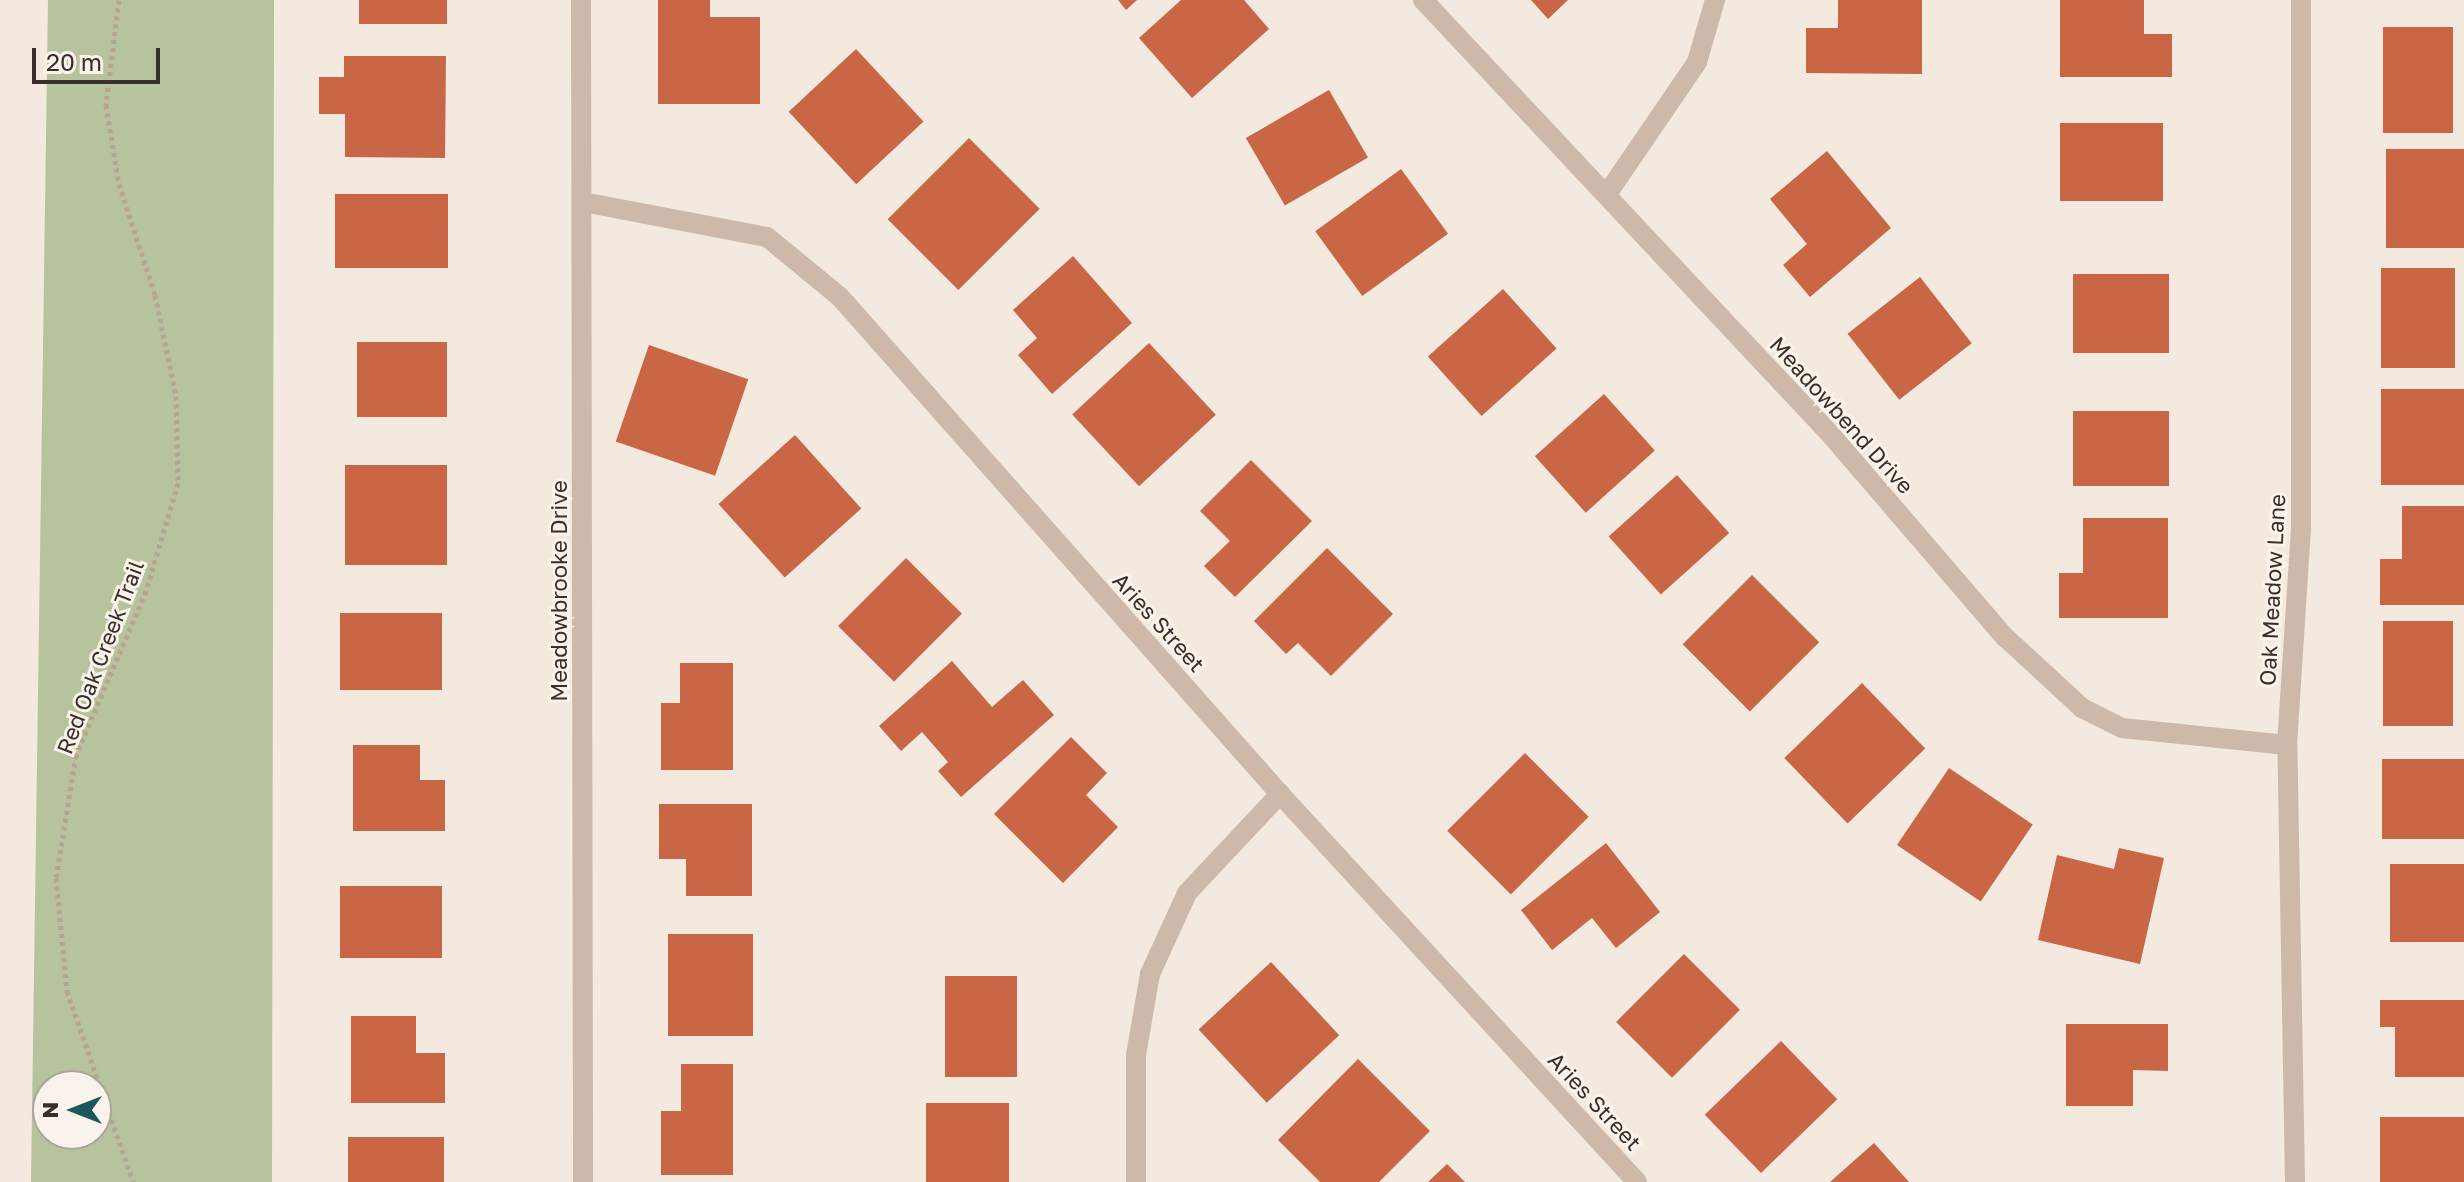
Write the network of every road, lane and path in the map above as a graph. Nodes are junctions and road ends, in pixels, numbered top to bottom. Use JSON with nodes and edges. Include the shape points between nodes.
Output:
{"nodes":[{"id":1,"x":119,"y":0,"type":"edge"},
{"id":2,"x":581,"y":0,"type":"edge"},
{"id":3,"x":1423,"y":0,"type":"edge"},
{"id":4,"x":1715,"y":0,"type":"edge"},
{"id":5,"x":2301,"y":0,"type":"edge"},
{"id":6,"x":1607,"y":194,"type":"junction"},
{"id":7,"x":583,"y":202,"type":"junction"},
{"id":8,"x":2287,"y":745,"type":"junction"},
{"id":9,"x":1280,"y":794,"type":"junction"},
{"id":10,"x":133,"y":1182,"type":"edge"},
{"id":11,"x":583,"y":1182,"type":"edge"},
{"id":12,"x":1136,"y":1182,"type":"edge"},
{"id":13,"x":1637,"y":1182,"type":"edge"},
{"id":14,"x":2295,"y":1182,"type":"edge"}],
"edges":[{"from":1,"to":10,"type":"path","name":"Red Oak Creek Trail","via":[[106,105],[119,184],[155,295],[176,396],[178,483],[146,591],[76,755],[56,878],[67,991]]},
{"from":2,"to":7,"type":"street","name":"Meadowbrooke Drive"},
{"from":3,"to":6,"type":"street","name":"Meadowbend Drive"},
{"from":4,"to":6,"type":"street","via":[[1697,62]]},
{"from":5,"to":8,"type":"street","name":"Oak Meadow Lane","via":[[2301,529]]},
{"from":6,"to":8,"type":"street","name":"Meadowbend Drive","via":[[2005,637],[2082,708],[2122,728]]},
{"from":7,"to":9,"type":"street","name":"Aries Street","via":[[767,237],[840,297]]},
{"from":7,"to":11,"type":"street","name":"Meadowbrooke Drive"},
{"from":8,"to":14,"type":"street","name":"Oak Meadow Lane"},
{"from":9,"to":12,"type":"street","via":[[1187,893],[1150,974],[1136,1055]]},
{"from":9,"to":13,"type":"street","name":"Aries Street"}]}
